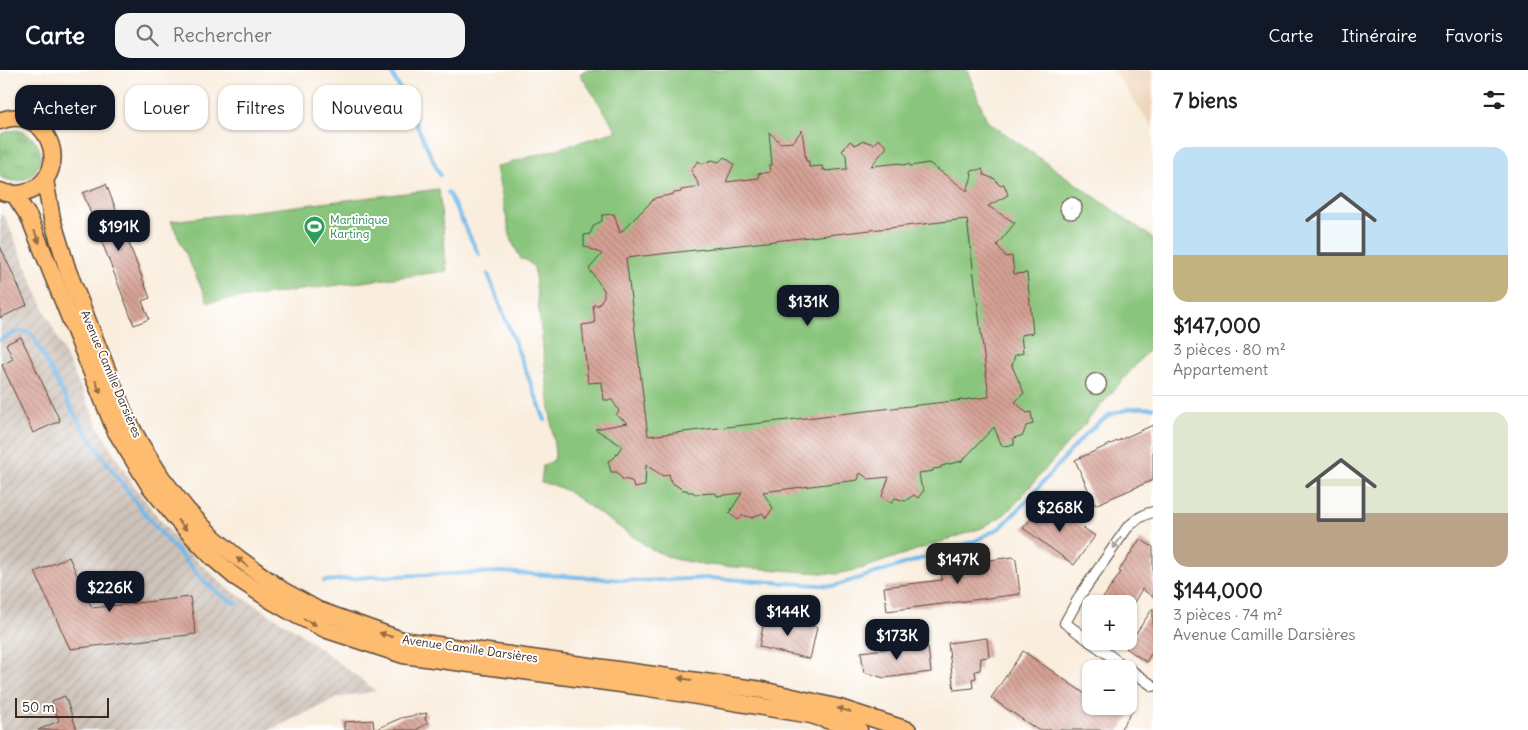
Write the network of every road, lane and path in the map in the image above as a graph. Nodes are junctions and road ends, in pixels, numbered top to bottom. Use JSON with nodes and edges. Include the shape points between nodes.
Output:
{"nodes":[{"id":1,"x":4,"y":116,"type":"edge"},
{"id":2,"x":45,"y":180,"type":"junction"},
{"id":3,"x":7,"y":192,"type":"edge"},
{"id":4,"x":1153,"y":512,"type":"edge"},
{"id":5,"x":1116,"y":660,"type":"edge"},
{"id":6,"x":1137,"y":675,"type":"edge"},
{"id":7,"x":1153,"y":686,"type":"edge"},
{"id":8,"x":859,"y":730,"type":"edge"},
{"id":9,"x":908,"y":730,"type":"edge"}],
"edges":[{"from":1,"to":2,"type":"main road","via":[[32,122],[48,138],[53,162]]},
{"from":2,"to":3,"type":"main road","via":[[26,193]]},
{"from":9,"to":2,"type":"main road","name":"Avenue Camille Darsières","one_way":true,"via":[[840,708],[762,690],[402,640],[318,610],[282,590],[238,558],[187,510],[140,443],[124,412],[68,271],[52,219]]},
{"from":3,"to":8,"type":"main road","name":"Avenue Camille Darsières","one_way":true,"via":[[29,218],[115,430],[133,461],[176,520],[212,557],[272,601],[327,630],[403,654],[811,714]]},
{"from":4,"to":5,"type":"street","one_way":true,"via":[[1127,528],[1065,623]]},
{"from":6,"to":7,"type":"street"}]}
